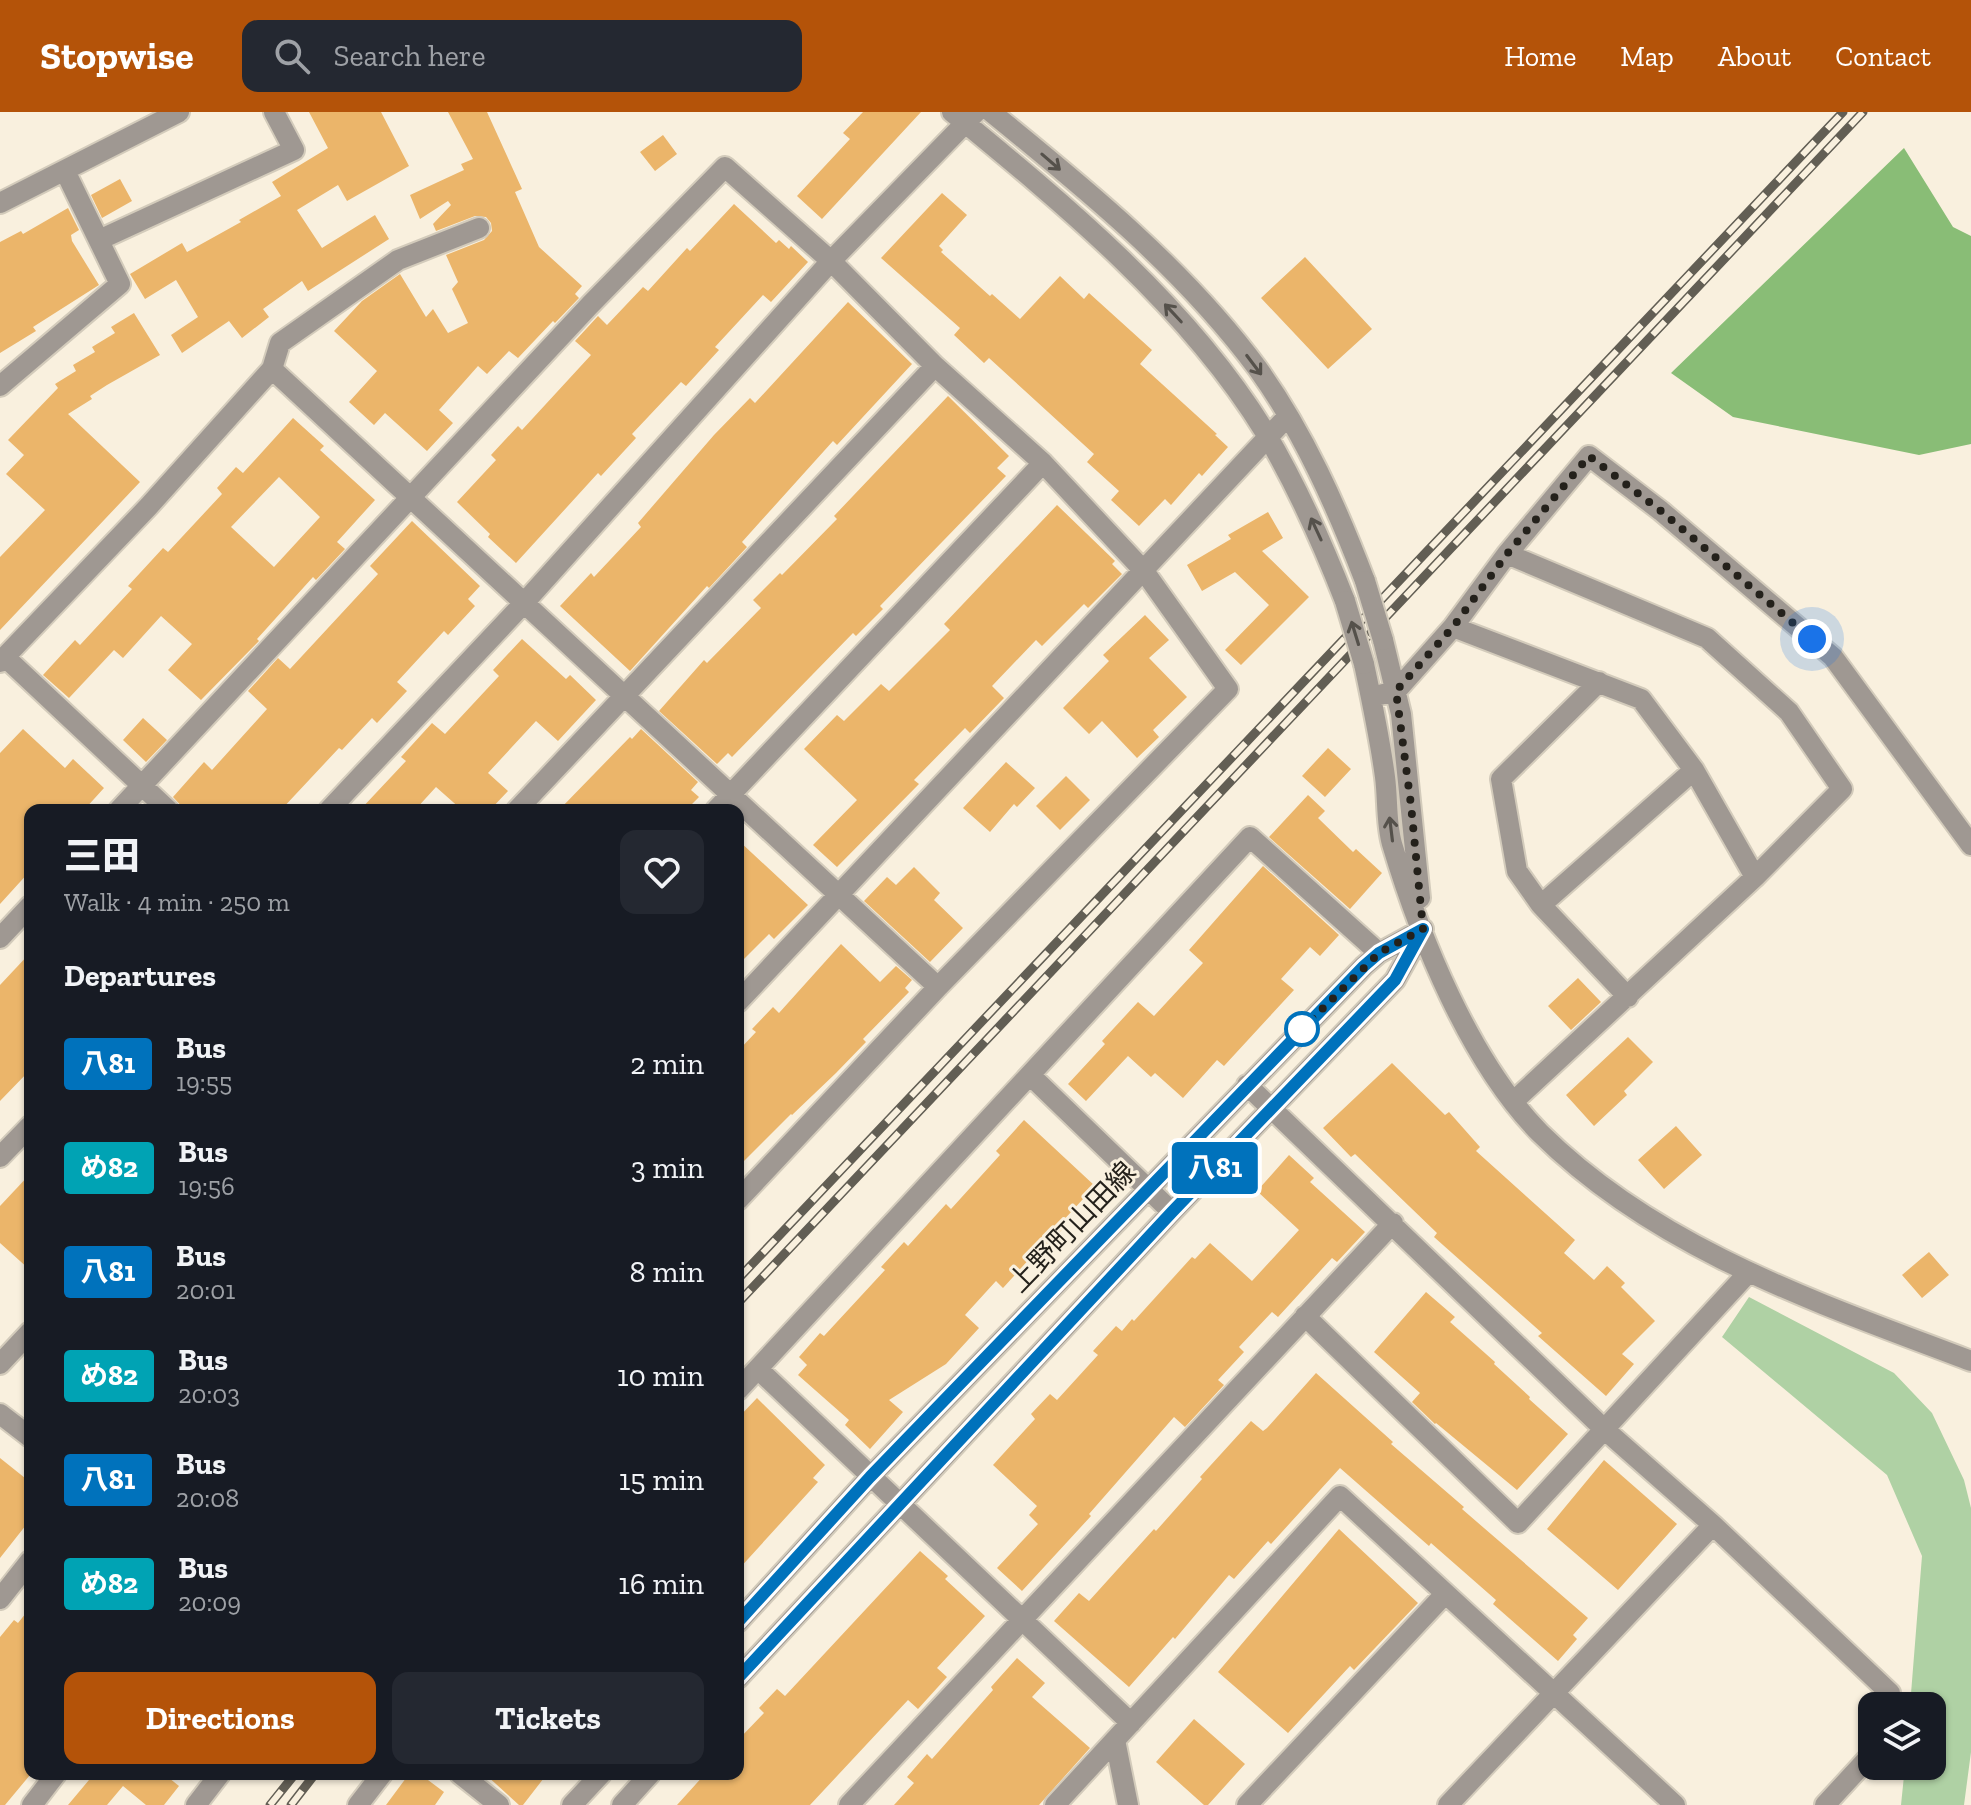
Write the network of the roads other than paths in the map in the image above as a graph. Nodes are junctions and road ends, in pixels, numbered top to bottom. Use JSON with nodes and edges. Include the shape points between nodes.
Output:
{"nodes":[{"id":1,"x":179,"y":112,"type":"edge"},
{"id":2,"x":274,"y":112,"type":"edge"},
{"id":3,"x":991,"y":112,"type":"edge"},
{"id":4,"x":964,"y":116,"type":"edge"},
{"id":5,"x":65,"y":171,"type":"junction"},
{"id":6,"x":0,"y":203,"type":"edge"},
{"id":7,"x":479,"y":228,"type":"dead end"},
{"id":8,"x":99,"y":240,"type":"junction"},
{"id":9,"x":831,"y":261,"type":"junction"},
{"id":10,"x":935,"y":366,"type":"junction"},
{"id":11,"x":272,"y":369,"type":"junction"},
{"id":12,"x":0,"y":386,"type":"edge"},
{"id":13,"x":1287,"y":417,"type":"junction"},
{"id":14,"x":1268,"y":438,"type":"junction"},
{"id":15,"x":1043,"y":463,"type":"junction"},
{"id":16,"x":410,"y":497,"type":"junction"},
{"id":17,"x":1507,"y":554,"type":"junction"},
{"id":18,"x":1144,"y":571,"type":"junction"},
{"id":19,"x":524,"y":603,"type":"junction"},
{"id":20,"x":1453,"y":627,"type":"junction"},
{"id":21,"x":2,"y":660,"type":"edge"},
{"id":22,"x":1599,"y":682,"type":"junction"},
{"id":23,"x":1396,"y":691,"type":"junction"},
{"id":24,"x":625,"y":696,"type":"junction"},
{"id":25,"x":1371,"y":697,"type":"junction"},
{"id":26,"x":1694,"y":770,"type":"junction"},
{"id":27,"x":142,"y":785,"type":"junction"},
{"id":28,"x":731,"y":794,"type":"junction"},
{"id":29,"x":125,"y":804,"type":"edge"},
{"id":30,"x":162,"y":804,"type":"edge"},
{"id":31,"x":335,"y":804,"type":"edge"},
{"id":32,"x":523,"y":804,"type":"edge"},
{"id":33,"x":722,"y":804,"type":"edge"},
{"id":34,"x":742,"y":804,"type":"edge"},
{"id":35,"x":744,"y":806,"type":"edge"},
{"id":36,"x":1971,"y":845,"type":"edge"},
{"id":37,"x":1755,"y":877,"type":"junction"},
{"id":38,"x":838,"y":894,"type":"junction"},
{"id":39,"x":1541,"y":905,"type":"junction"},
{"id":40,"x":24,"y":912,"type":"edge"},
{"id":41,"x":1423,"y":929,"type":"junction"},
{"id":42,"x":0,"y":938,"type":"edge"},
{"id":43,"x":1379,"y":953,"type":"junction"},
{"id":44,"x":938,"y":987,"type":"junction"},
{"id":45,"x":744,"y":996,"type":"edge"},
{"id":46,"x":1628,"y":997,"type":"junction"},
{"id":47,"x":1030,"y":1075,"type":"junction"},
{"id":48,"x":1247,"y":1085,"type":"junction"},
{"id":49,"x":1514,"y":1101,"type":"junction"},
{"id":50,"x":1272,"y":1109,"type":"junction"},
{"id":51,"x":24,"y":1132,"type":"edge"},
{"id":52,"x":0,"y":1157,"type":"edge"},
{"id":53,"x":1148,"y":1189,"type":"junction"},
{"id":54,"x":744,"y":1194,"type":"edge"},
{"id":55,"x":1172,"y":1212,"type":"junction"},
{"id":56,"x":1393,"y":1223,"type":"junction"},
{"id":57,"x":1748,"y":1273,"type":"junction"},
{"id":58,"x":1305,"y":1316,"type":"junction"},
{"id":59,"x":1010,"y":1332,"type":"junction"},
{"id":60,"x":24,"y":1338,"type":"edge"},
{"id":61,"x":1037,"y":1356,"type":"junction"},
{"id":62,"x":1971,"y":1361,"type":"edge"},
{"id":63,"x":0,"y":1364,"type":"edge"},
{"id":64,"x":758,"y":1369,"type":"junction"},
{"id":65,"x":744,"y":1384,"type":"edge"},
{"id":66,"x":0,"y":1414,"type":"edge"},
{"id":67,"x":1604,"y":1429,"type":"junction"},
{"id":68,"x":24,"y":1432,"type":"edge"},
{"id":69,"x":870,"y":1477,"type":"junction"},
{"id":70,"x":898,"y":1503,"type":"junction"},
{"id":71,"x":1713,"y":1525,"type":"junction"},
{"id":72,"x":24,"y":1569,"type":"edge"},
{"id":73,"x":1445,"y":1594,"type":"junction"},
{"id":74,"x":0,"y":1599,"type":"edge"},
{"id":75,"x":753,"y":1605,"type":"junction"},
{"id":76,"x":744,"y":1615,"type":"edge"},
{"id":77,"x":1023,"y":1621,"type":"junction"},
{"id":78,"x":783,"y":1628,"type":"junction"},
{"id":79,"x":744,"y":1671,"type":"edge"},
{"id":80,"x":1889,"y":1692,"type":"edge"},
{"id":81,"x":1553,"y":1693,"type":"junction"},
{"id":82,"x":1131,"y":1723,"type":"junction"},
{"id":83,"x":1115,"y":1740,"type":"junction"},
{"id":84,"x":1858,"y":1769,"type":"edge"},
{"id":85,"x":51,"y":1780,"type":"edge"},
{"id":86,"x":215,"y":1780,"type":"edge"},
{"id":87,"x":377,"y":1780,"type":"edge"},
{"id":88,"x":468,"y":1780,"type":"edge"},
{"id":89,"x":595,"y":1780,"type":"edge"},
{"id":90,"x":645,"y":1780,"type":"edge"},
{"id":91,"x":32,"y":1805,"type":"edge"},
{"id":92,"x":196,"y":1805,"type":"edge"},
{"id":93,"x":358,"y":1805,"type":"edge"},
{"id":94,"x":499,"y":1805,"type":"edge"},
{"id":95,"x":572,"y":1805,"type":"edge"},
{"id":96,"x":622,"y":1805,"type":"edge"},
{"id":97,"x":849,"y":1805,"type":"edge"},
{"id":98,"x":1055,"y":1805,"type":"edge"},
{"id":99,"x":1128,"y":1805,"type":"edge"},
{"id":100,"x":1247,"y":1805,"type":"edge"},
{"id":101,"x":1448,"y":1805,"type":"edge"},
{"id":102,"x":1675,"y":1805,"type":"edge"},
{"id":103,"x":1825,"y":1805,"type":"edge"}],
"edges":[{"from":1,"to":5,"type":"street"},
{"from":2,"to":8,"type":"street","via":[[294,150]]},
{"from":3,"to":13,"type":"street","one_way":true,"via":[[1180,279],[1258,370]]},
{"from":4,"to":9,"type":"street"},
{"from":14,"to":4,"type":"street","one_way":true,"via":[[1233,384],[1154,293]]},
{"from":5,"to":6,"type":"street"},
{"from":5,"to":8,"type":"street"},
{"from":7,"to":11,"type":"street","via":[[398,260],[280,343]]},
{"from":8,"to":12,"type":"street","via":[[120,284]]},
{"from":9,"to":10,"type":"street"},
{"from":9,"to":16,"type":"street","via":[[725,167]]},
{"from":9,"to":19,"type":"street"},
{"from":10,"to":15,"type":"street"},
{"from":10,"to":24,"type":"street"},
{"from":11,"to":16,"type":"street"},
{"from":11,"to":21,"type":"street"},
{"from":13,"to":14,"type":"street"},
{"from":13,"to":23,"type":"street","bridge":true,"via":[[1320,475],[1365,581]]},
{"from":14,"to":18,"type":"street"},
{"from":25,"to":14,"type":"street","one_way":true,"bridge":true,"via":[[1345,601],[1310,515]]},
{"from":15,"to":18,"type":"street"},
{"from":15,"to":28,"type":"street"},
{"from":16,"to":19,"type":"street"},
{"from":16,"to":27,"type":"street"},
{"from":17,"to":20,"type":"street"},
{"from":17,"to":36,"type":"street","via":[[1589,456],[1833,657]]},
{"from":17,"to":37,"type":"street","via":[[1707,638],[1789,712],[1842,789]]},
{"from":18,"to":38,"type":"street"},
{"from":18,"to":44,"type":"street","via":[[1228,689]]},
{"from":19,"to":24,"type":"street"},
{"from":19,"to":31,"type":"street"},
{"from":20,"to":22,"type":"street"},
{"from":20,"to":23,"type":"street"},
{"from":21,"to":27,"type":"street"},
{"from":22,"to":26,"type":"street","via":[[1641,699]]},
{"from":22,"to":39,"type":"street","via":[[1501,779],[1517,871]]},
{"from":23,"to":25,"type":"street"},
{"from":23,"to":41,"type":"street"},
{"from":24,"to":28,"type":"street"},
{"from":24,"to":32,"type":"street"},
{"from":41,"to":25,"type":"street","one_way":true,"via":[[1391,841]]},
{"from":26,"to":37,"type":"street"},
{"from":26,"to":39,"type":"street"},
{"from":27,"to":29,"type":"street"},
{"from":27,"to":30,"type":"street"},
{"from":28,"to":33,"type":"street"},
{"from":28,"to":34,"type":"street"},
{"from":35,"to":38,"type":"street"},
{"from":37,"to":46,"type":"street"},
{"from":38,"to":44,"type":"street"},
{"from":38,"to":45,"type":"street"},
{"from":39,"to":46,"type":"street"},
{"from":40,"to":42,"type":"street"},
{"from":41,"to":43,"type":"street","name":"上野町山田線"},
{"from":41,"to":49,"type":"street","via":[[1483,1058]]},
{"from":41,"to":50,"type":"street","via":[[1395,980]]},
{"from":43,"to":47,"type":"street","via":[[1250,837]]},
{"from":43,"to":48,"type":"street","name":"上野町山田線"},
{"from":44,"to":54,"type":"street"},
{"from":46,"to":49,"type":"street"},
{"from":47,"to":53,"type":"street"},
{"from":47,"to":64,"type":"street"},
{"from":48,"to":50,"type":"street"},
{"from":48,"to":53,"type":"street","name":"上野町山田線"},
{"from":49,"to":57,"type":"street","via":[[1572,1162],[1635,1209]]},
{"from":50,"to":55,"type":"street"},
{"from":50,"to":56,"type":"street"},
{"from":51,"to":52,"type":"street"},
{"from":53,"to":55,"type":"street"},
{"from":53,"to":59,"type":"street","name":"上野町山田線"},
{"from":55,"to":61,"type":"street"},
{"from":56,"to":58,"type":"street"},
{"from":56,"to":67,"type":"street"},
{"from":57,"to":62,"type":"street"},
{"from":57,"to":67,"type":"street"},
{"from":58,"to":67,"type":"street","via":[[1518,1523]]},
{"from":58,"to":77,"type":"street"},
{"from":59,"to":61,"type":"street"},
{"from":59,"to":69,"type":"street","name":"上野町山田線"},
{"from":60,"to":63,"type":"street"},
{"from":61,"to":70,"type":"street"},
{"from":64,"to":65,"type":"street"},
{"from":64,"to":69,"type":"street"},
{"from":66,"to":68,"type":"street"},
{"from":67,"to":71,"type":"street"},
{"from":69,"to":70,"type":"street"},
{"from":69,"to":75,"type":"street","name":"上野町山田線"},
{"from":70,"to":77,"type":"street"},
{"from":70,"to":78,"type":"street"},
{"from":71,"to":80,"type":"street"},
{"from":71,"to":81,"type":"street"},
{"from":72,"to":74,"type":"street"},
{"from":73,"to":81,"type":"street"},
{"from":73,"to":82,"type":"street","via":[[1340,1496]]},
{"from":73,"to":100,"type":"street"},
{"from":75,"to":76,"type":"street","name":"上野町山田線"},
{"from":75,"to":78,"type":"street"},
{"from":77,"to":82,"type":"street"},
{"from":77,"to":97,"type":"street"},
{"from":78,"to":79,"type":"street"},
{"from":81,"to":101,"type":"street"},
{"from":81,"to":102,"type":"street"},
{"from":82,"to":83,"type":"street"},
{"from":83,"to":98,"type":"street"},
{"from":83,"to":99,"type":"street"},
{"from":84,"to":103,"type":"street"},
{"from":85,"to":91,"type":"street"},
{"from":86,"to":92,"type":"street"},
{"from":87,"to":93,"type":"street"},
{"from":88,"to":94,"type":"street"},
{"from":89,"to":95,"type":"street"},
{"from":90,"to":96,"type":"street"}]}
